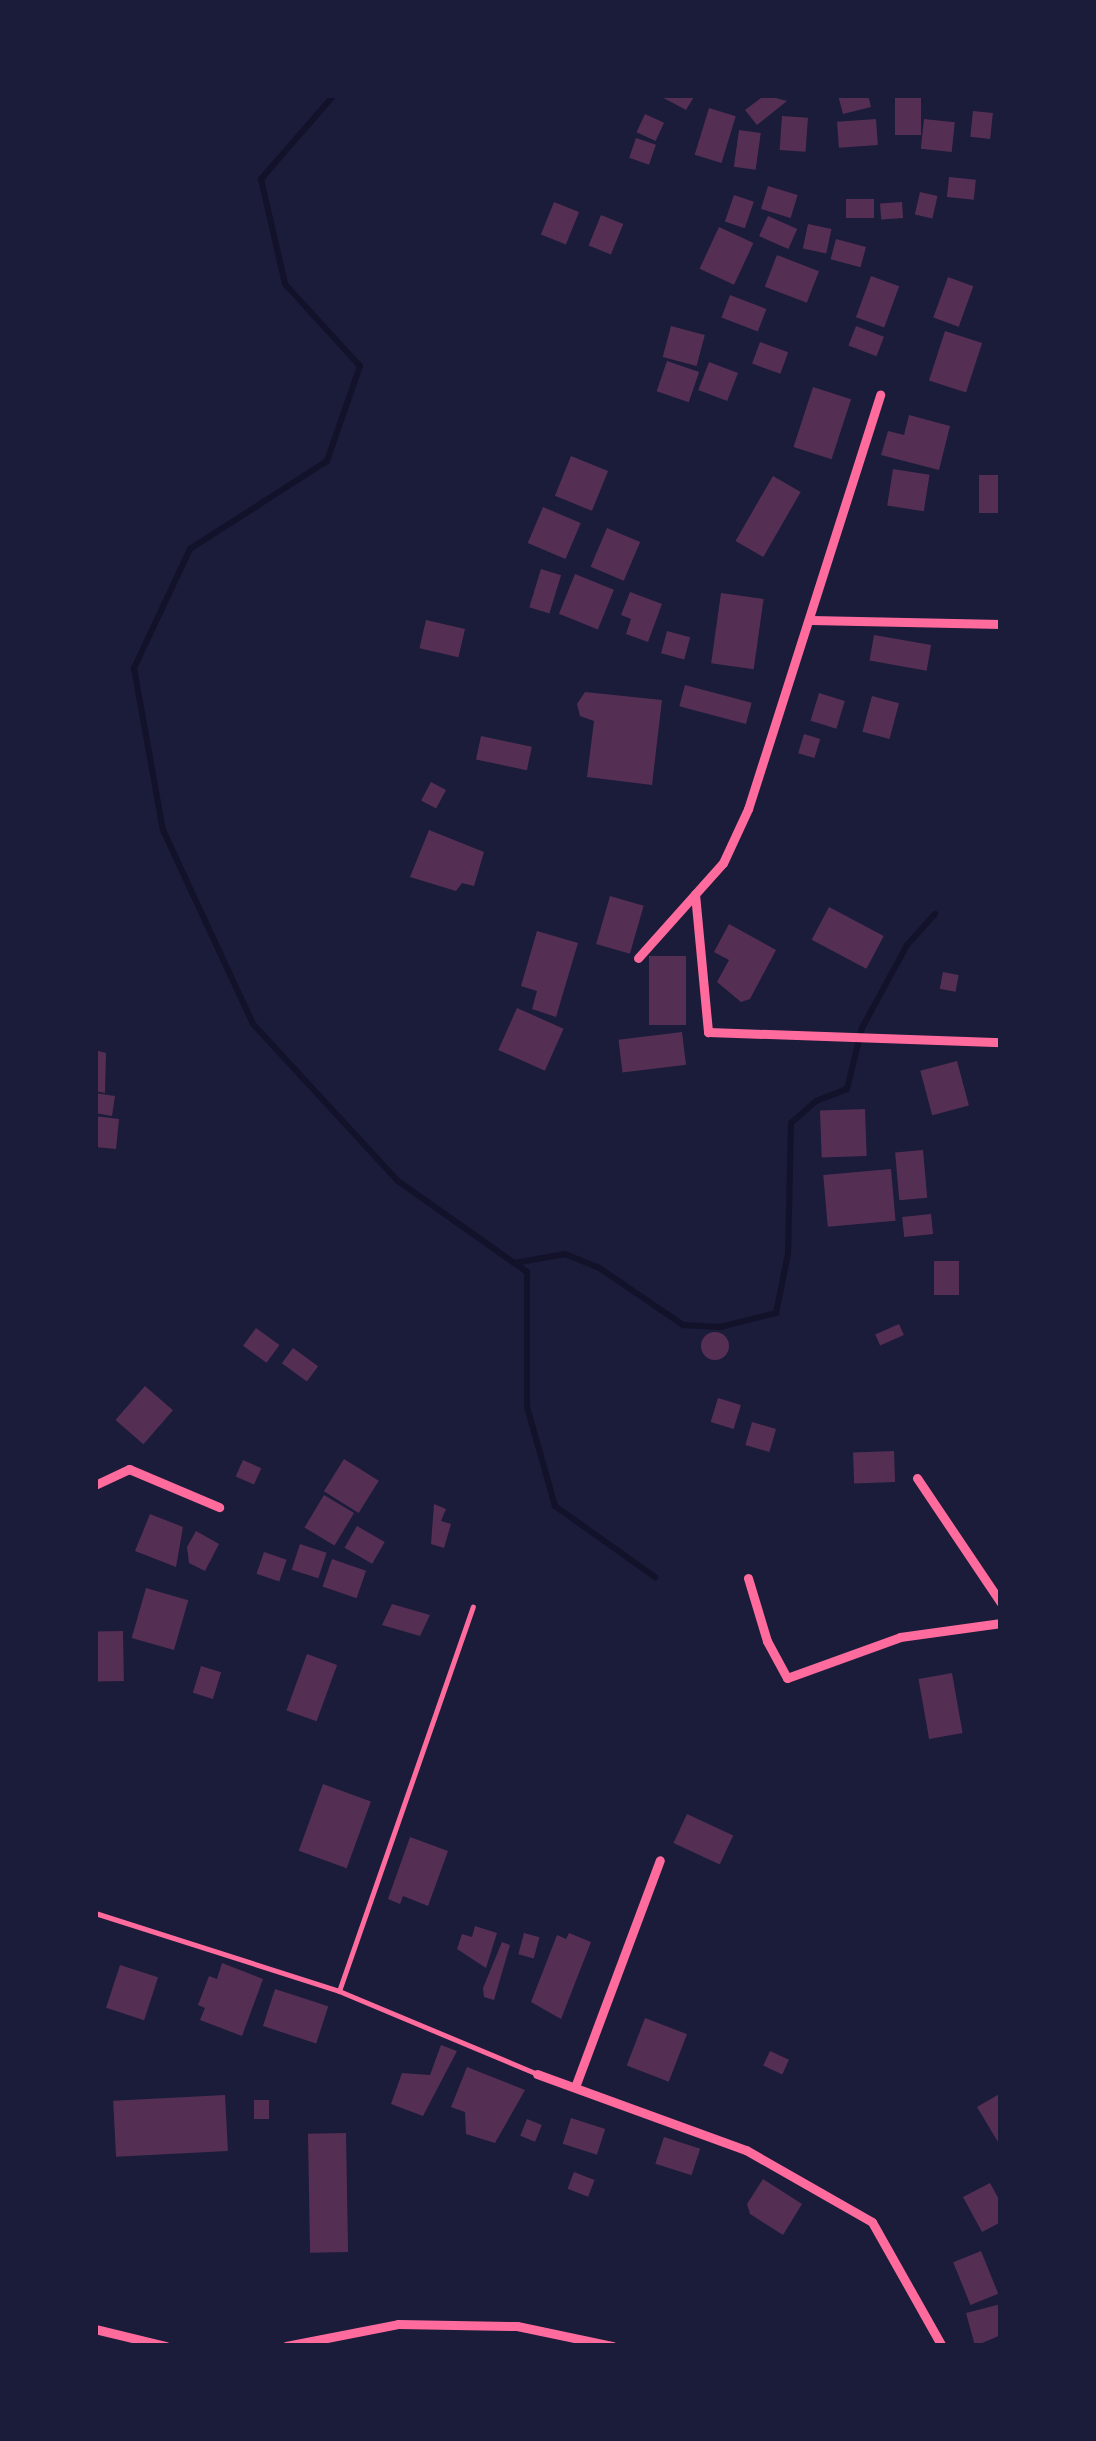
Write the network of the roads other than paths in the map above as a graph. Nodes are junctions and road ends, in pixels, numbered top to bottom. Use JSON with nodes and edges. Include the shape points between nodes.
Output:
{"nodes":[{"id":1,"x":880,"y":395,"type":"dead end"},
{"id":2,"x":810,"y":620,"type":"junction"},
{"id":3,"x":1001,"y":624,"type":"edge"},
{"id":4,"x":695,"y":894,"type":"junction"},
{"id":5,"x":638,"y":958,"type":"dead end"},
{"id":6,"x":1001,"y":1042,"type":"edge"},
{"id":7,"x":917,"y":1478,"type":"dead end"},
{"id":8,"x":95,"y":1485,"type":"edge"},
{"id":9,"x":219,"y":1508,"type":"dead end"},
{"id":10,"x":748,"y":1578,"type":"dead end"},
{"id":11,"x":1001,"y":1604,"type":"edge"},
{"id":12,"x":473,"y":1607,"type":"dead end"},
{"id":13,"x":1001,"y":1623,"type":"edge"},
{"id":14,"x":660,"y":1860,"type":"dead end"},
{"id":15,"x":95,"y":1913,"type":"edge"},
{"id":16,"x":339,"y":1991,"type":"junction"},
{"id":17,"x":537,"y":2074,"type":"joint"},
{"id":18,"x":575,"y":2088,"type":"junction"},
{"id":19,"x":95,"y":2329,"type":"edge"},
{"id":20,"x":166,"y":2346,"type":"edge"},
{"id":21,"x":286,"y":2346,"type":"edge"},
{"id":22,"x":612,"y":2346,"type":"edge"},
{"id":23,"x":942,"y":2346,"type":"edge"}],
"edges":[{"from":1,"to":2,"type":"street"},
{"from":2,"to":3,"type":"street"},
{"from":2,"to":4,"type":"street","via":[[748,809],[723,862]]},
{"from":4,"to":5,"type":"street"},
{"from":4,"to":6,"type":"street","via":[[708,1032]]},
{"from":7,"to":11,"type":"street"},
{"from":8,"to":9,"type":"street","via":[[129,1469]]},
{"from":10,"to":13,"type":"street","via":[[787,1678],[900,1637]]},
{"from":12,"to":16,"type":"lane"},
{"from":14,"to":18,"type":"street"},
{"from":15,"to":16,"type":"lane"},
{"from":16,"to":17,"type":"lane"},
{"from":17,"to":18,"type":"street"},
{"from":18,"to":23,"type":"street","via":[[746,2150],[872,2222],[893,2249]]},
{"from":19,"to":20,"type":"street"},
{"from":21,"to":22,"type":"street","via":[[398,2324],[517,2326]]}]}
